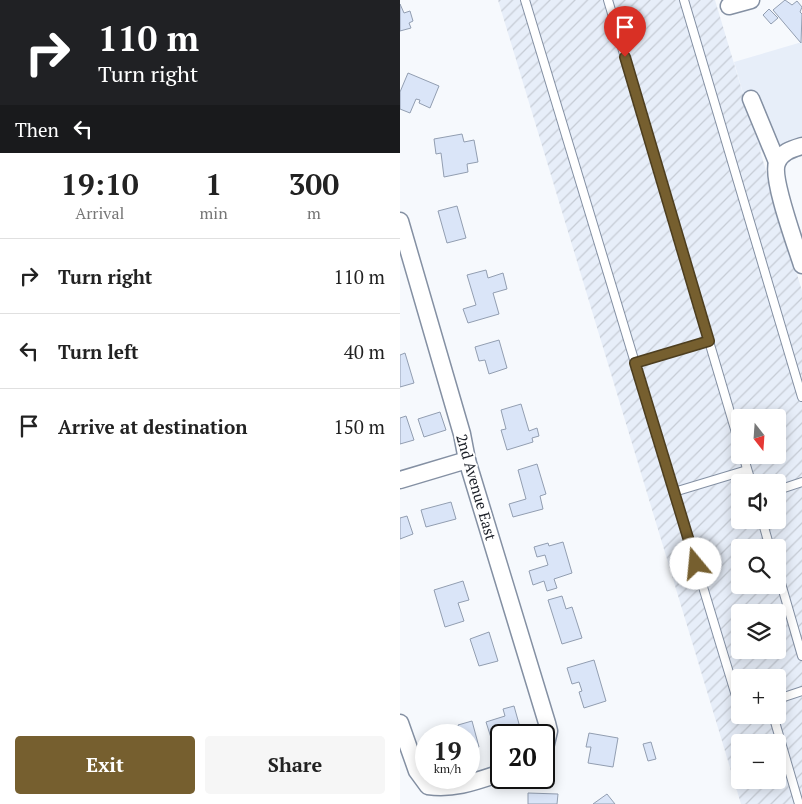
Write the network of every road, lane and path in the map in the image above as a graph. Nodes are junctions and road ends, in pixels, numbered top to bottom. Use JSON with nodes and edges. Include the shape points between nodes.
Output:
{"nodes":[{"id":1,"x":526,"y":0,"type":"edge"},
{"id":2,"x":608,"y":0,"type":"edge"},
{"id":3,"x":684,"y":0,"type":"edge"},
{"id":4,"x":751,"y":0,"type":"edge"},
{"id":5,"x":729,"y":6,"type":"dead end"},
{"id":6,"x":751,"y":99,"type":"dead end"},
{"id":7,"x":802,"y":146,"type":"edge"},
{"id":8,"x":777,"y":162,"type":"junction"},
{"id":9,"x":400,"y":221,"type":"edge"},
{"id":10,"x":802,"y":265,"type":"edge"},
{"id":11,"x":709,"y":341,"type":"junction"},
{"id":12,"x":635,"y":363,"type":"junction"},
{"id":13,"x":802,"y":396,"type":"edge"},
{"id":14,"x":731,"y":416,"type":"edge"},
{"id":15,"x":468,"y":460,"type":"junction"},
{"id":16,"x":745,"y":464,"type":"edge"},
{"id":17,"x":747,"y":470,"type":"junction"},
{"id":18,"x":748,"y":474,"type":"edge"},
{"id":19,"x":400,"y":480,"type":"edge"},
{"id":20,"x":802,"y":482,"type":"edge"},
{"id":21,"x":786,"y":487,"type":"edge"},
{"id":22,"x":674,"y":492,"type":"junction"},
{"id":23,"x":784,"y":594,"type":"edge"},
{"id":24,"x":802,"y":656,"type":"edge"},
{"id":25,"x":731,"y":679,"type":"edge"},
{"id":26,"x":802,"y":691,"type":"edge"},
{"id":27,"x":786,"y":696,"type":"edge"},
{"id":28,"x":400,"y":723,"type":"edge"},
{"id":29,"x":547,"y":724,"type":"edge"},
{"id":30,"x":776,"y":724,"type":"edge"},
{"id":31,"x":490,"y":776,"type":"edge"},
{"id":32,"x":799,"y":804,"type":"edge"}],
"edges":[{"from":1,"to":12,"type":"lane"},
{"from":2,"to":11,"type":"lane"},
{"from":3,"to":13,"type":"lane"},
{"from":4,"to":5,"type":"street"},
{"from":6,"to":8,"type":"street"},
{"from":7,"to":8,"type":"street","via":[[784,153]]},
{"from":8,"to":10,"type":"street","via":[[779,189]]},
{"from":9,"to":15,"type":"street","name":"2nd Avenue East"},
{"from":11,"to":12,"type":"lane"},
{"from":11,"to":14,"type":"lane"},
{"from":12,"to":22,"type":"lane"},
{"from":15,"to":19,"type":"street"},
{"from":15,"to":29,"type":"street","name":"2nd Avenue East"},
{"from":16,"to":17,"type":"lane"},
{"from":17,"to":18,"type":"lane"},
{"from":17,"to":22,"type":"lane"},
{"from":20,"to":21,"type":"lane"},
{"from":22,"to":25,"type":"lane"},
{"from":23,"to":24,"type":"lane"},
{"from":26,"to":27,"type":"lane"},
{"from":28,"to":31,"type":"street","via":[[417,771],[428,786],[460,786]]},
{"from":30,"to":32,"type":"lane"}]}
